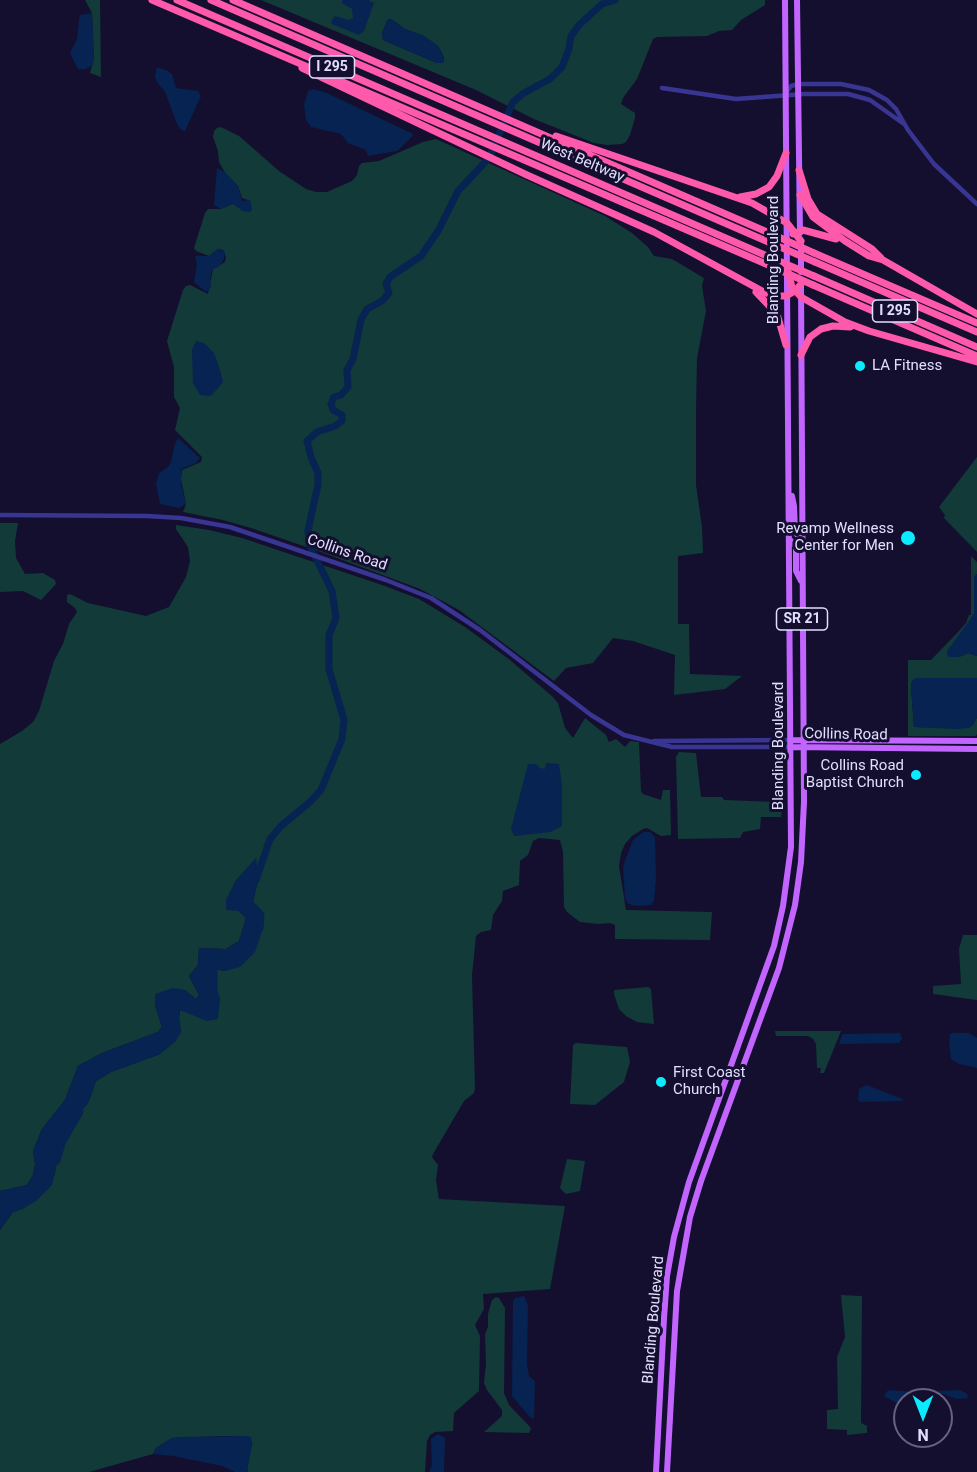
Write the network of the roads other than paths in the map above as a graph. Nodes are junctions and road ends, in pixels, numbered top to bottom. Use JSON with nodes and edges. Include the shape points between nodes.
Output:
{"nodes":[{"id":1,"x":152,"y":0,"type":"edge"},
{"id":2,"x":177,"y":0,"type":"edge"},
{"id":3,"x":211,"y":0,"type":"edge"},
{"id":4,"x":232,"y":0,"type":"edge"},
{"id":5,"x":785,"y":0,"type":"edge"},
{"id":6,"x":797,"y":0,"type":"edge"},
{"id":7,"x":254,"y":44,"type":"junction"},
{"id":8,"x":798,"y":84,"type":"junction"},
{"id":9,"x":849,"y":85,"type":"junction"},
{"id":10,"x":662,"y":88,"type":"dead end"},
{"id":11,"x":798,"y":94,"type":"junction"},
{"id":12,"x":848,"y":94,"type":"junction"},
{"id":13,"x":786,"y":96,"type":"junction"},
{"id":14,"x":515,"y":121,"type":"junction"},
{"id":15,"x":904,"y":124,"type":"junction"},
{"id":16,"x":786,"y":153,"type":"junction"},
{"id":17,"x":799,"y":170,"type":"junction"},
{"id":18,"x":800,"y":195,"type":"junction"},
{"id":19,"x":736,"y":197,"type":"junction"},
{"id":20,"x":977,"y":204,"type":"edge"},
{"id":21,"x":787,"y":223,"type":"junction"},
{"id":22,"x":797,"y":232,"type":"junction"},
{"id":23,"x":787,"y":241,"type":"junction"},
{"id":24,"x":801,"y":241,"type":"joint"},
{"id":25,"x":844,"y":241,"type":"junction"},
{"id":26,"x":883,"y":260,"type":"junction"},
{"id":27,"x":787,"y":265,"type":"junction"},
{"id":28,"x":801,"y":284,"type":"joint"},
{"id":29,"x":750,"y":286,"type":"junction"},
{"id":30,"x":798,"y":294,"type":"junction"},
{"id":31,"x":786,"y":296,"type":"junction"},
{"id":32,"x":977,"y":314,"type":"edge"},
{"id":33,"x":977,"y":322,"type":"edge"},
{"id":34,"x":869,"y":331,"type":"junction"},
{"id":35,"x":977,"y":332,"type":"edge"},
{"id":36,"x":786,"y":345,"type":"junction"},
{"id":37,"x":977,"y":347,"type":"edge"},
{"id":38,"x":801,"y":355,"type":"junction"},
{"id":39,"x":977,"y":356,"type":"edge"},
{"id":40,"x":977,"y":362,"type":"edge"},
{"id":41,"x":789,"y":487,"type":"junction"},
{"id":42,"x":0,"y":515,"type":"edge"},
{"id":43,"x":789,"y":539,"type":"junction"},
{"id":44,"x":802,"y":540,"type":"junction"},
{"id":45,"x":802,"y":584,"type":"junction"},
{"id":46,"x":977,"y":741,"type":"edge"},
{"id":47,"x":791,"y":743,"type":"junction"},
{"id":48,"x":804,"y":743,"type":"junction"},
{"id":49,"x":977,"y":749,"type":"edge"},
{"id":50,"x":791,"y":847,"type":"junction"},
{"id":51,"x":802,"y":847,"type":"junction"},
{"id":52,"x":774,"y":946,"type":"junction"},
{"id":53,"x":785,"y":949,"type":"junction"},
{"id":54,"x":741,"y":1042,"type":"junction"},
{"id":55,"x":751,"y":1046,"type":"junction"},
{"id":56,"x":657,"y":1472,"type":"edge"},
{"id":57,"x":667,"y":1472,"type":"edge"}],
"edges":[{"from":1,"to":7,"type":"highway"},
{"from":2,"to":37,"type":"highway","name":"West Beltway","number":"I 295","bridge":true},
{"from":3,"to":35,"type":"highway","name":"West Beltway","number":"I 295","bridge":true},
{"from":4,"to":14,"type":"highway"},
{"from":5,"to":13,"type":"main road","name":"Blanding Boulevard","number":"SR 21"},
{"from":6,"to":8,"type":"main road","name":"Blanding Boulevard"},
{"from":7,"to":29,"type":"highway","via":[[654,232]]},
{"from":7,"to":39,"type":"highway","bridge":true},
{"from":8,"to":9,"type":"street"},
{"from":8,"to":11,"type":"main road","name":"Blanding Boulevard"},
{"from":8,"to":13,"type":"street","via":[[791,86]]},
{"from":9,"to":12,"type":"street"},
{"from":9,"to":15,"type":"street","via":[[887,100]]},
{"from":10,"to":13,"type":"street","via":[[736,99]]},
{"from":11,"to":12,"type":"street"},
{"from":11,"to":13,"type":"street"},
{"from":11,"to":17,"type":"main road","name":"Blanding Boulevard"},
{"from":12,"to":15,"type":"street","via":[[870,100]]},
{"from":13,"to":16,"type":"main road","name":"Blanding Boulevard","number":"SR 21"},
{"from":14,"to":19,"type":"highway"},
{"from":14,"to":33,"type":"highway","bridge":true},
{"from":15,"to":20,"type":"street","via":[[935,165]]},
{"from":16,"to":19,"type":"highway","via":[[769,187]]},
{"from":16,"to":21,"type":"main road","name":"Blanding Boulevard","number":"SR 21"},
{"from":17,"to":18,"type":"main road","name":"Blanding Boulevard"},
{"from":17,"to":26,"type":"highway","via":[[817,214]]},
{"from":18,"to":22,"type":"main road","name":"Blanding Boulevard"},
{"from":18,"to":25,"type":"highway","via":[[813,217]]},
{"from":19,"to":21,"type":"highway"},
{"from":21,"to":22,"type":"highway"},
{"from":21,"to":23,"type":"main road","name":"Blanding Boulevard","number":"SR 21"},
{"from":22,"to":23,"type":"highway"},
{"from":22,"to":24,"type":"highway"},
{"from":22,"to":25,"type":"highway"},
{"from":23,"to":27,"type":"main road","name":"Blanding Boulevard","number":"SR 21"},
{"from":24,"to":28,"type":"main road","name":"Blanding Boulevard"},
{"from":25,"to":26,"type":"highway"},
{"from":26,"to":32,"type":"highway"},
{"from":27,"to":30,"type":"highway"},
{"from":27,"to":31,"type":"main road","name":"Blanding Boulevard","number":"SR 21"},
{"from":28,"to":30,"type":"highway"},
{"from":29,"to":31,"type":"highway","via":[[770,295]]},
{"from":29,"to":36,"type":"highway","via":[[777,314]]},
{"from":30,"to":31,"type":"highway"},
{"from":30,"to":34,"type":"highway","via":[[832,316]]},
{"from":30,"to":38,"type":"main road","name":"Blanding Boulevard","number":"SR 21"},
{"from":31,"to":36,"type":"main road","name":"Blanding Boulevard","number":"SR 21"},
{"from":34,"to":38,"type":"highway","via":[[824,327],[810,338]]},
{"from":34,"to":40,"type":"highway"},
{"from":36,"to":41,"type":"main road","name":"Blanding Boulevard","number":"SR 21"},
{"from":38,"to":44,"type":"main road","name":"Blanding Boulevard","number":"SR 21"},
{"from":41,"to":43,"type":"main road","name":"Blanding Boulevard","number":"SR 21"},
{"from":41,"to":44,"type":"main road","via":[[795,532]]},
{"from":42,"to":47,"type":"street","name":"Collins Road","via":[[147,516],[230,527],[402,585],[442,604],[624,735],[643,741]]},
{"from":43,"to":45,"type":"main road","via":[[795,546],[796,571]]},
{"from":43,"to":47,"type":"main road","name":"Blanding Boulevard","number":"SR 21"},
{"from":44,"to":45,"type":"main road","name":"Blanding Boulevard","number":"SR 21"},
{"from":45,"to":48,"type":"main road","name":"Blanding Boulevard","number":"SR 21"},
{"from":46,"to":48,"type":"main road","name":"Collins Road"},
{"from":47,"to":48,"type":"main road","name":"Collins Road"},
{"from":47,"to":50,"type":"main road","name":"Blanding Boulevard","number":"SR 21"},
{"from":48,"to":49,"type":"main road","name":"Collins Road"},
{"from":48,"to":51,"type":"main road","name":"Blanding Boulevard","number":"SR 21"},
{"from":50,"to":51,"type":"main road"},
{"from":50,"to":52,"type":"main road","name":"Blanding Boulevard","number":"SR 21"},
{"from":51,"to":53,"type":"main road","name":"Blanding Boulevard","number":"SR 21"},
{"from":52,"to":53,"type":"main road"},
{"from":52,"to":54,"type":"main road","name":"Blanding Boulevard","number":"SR 21"},
{"from":53,"to":55,"type":"main road","name":"Blanding Boulevard","number":"SR 21"},
{"from":54,"to":55,"type":"main road"},
{"from":54,"to":56,"type":"main road","name":"Blanding Boulevard","number":"SR 21","via":[[689,1182],[674,1237],[664,1307]]},
{"from":55,"to":57,"type":"main road","name":"Blanding Boulevard","number":"SR 21","via":[[701,1181],[682,1255]]}]}
